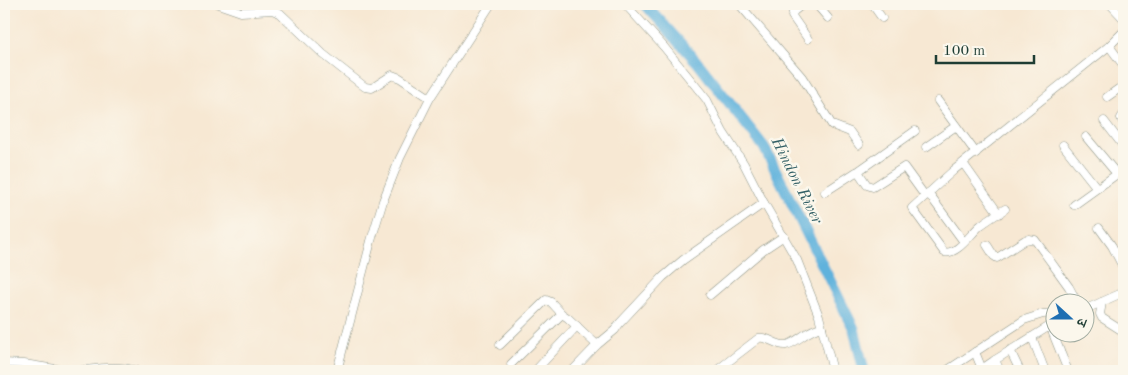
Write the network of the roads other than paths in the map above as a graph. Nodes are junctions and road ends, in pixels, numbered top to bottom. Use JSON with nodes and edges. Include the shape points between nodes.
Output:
{"nodes":[{"id":1,"x":218,"y":4,"type":"edge"},
{"id":2,"x":492,"y":4,"type":"edge"},
{"id":3,"x":625,"y":4,"type":"edge"},
{"id":4,"x":739,"y":4,"type":"edge"},
{"id":5,"x":803,"y":4,"type":"edge"},
{"id":6,"x":816,"y":4,"type":"edge"},
{"id":7,"x":872,"y":4,"type":"edge"},
{"id":8,"x":1110,"y":4,"type":"edge"},
{"id":9,"x":828,"y":18,"type":"dead end"},
{"id":10,"x":882,"y":18,"type":"dead end"},
{"id":11,"x":1124,"y":19,"type":"edge"},
{"id":12,"x":1124,"y":31,"type":"edge"},
{"id":13,"x":808,"y":39,"type":"dead end"},
{"id":14,"x":1109,"y":46,"type":"junction"},
{"id":15,"x":1124,"y":66,"type":"edge"},
{"id":16,"x":1124,"y":85,"type":"edge"},
{"id":17,"x":1107,"y":97,"type":"dead end"},
{"id":18,"x":430,"y":98,"type":"junction"},
{"id":19,"x":938,"y":101,"type":"dead end"},
{"id":20,"x":1124,"y":114,"type":"edge"},
{"id":21,"x":1104,"y":121,"type":"dead end"},
{"id":22,"x":1124,"y":124,"type":"edge"},
{"id":23,"x":956,"y":126,"type":"junction"},
{"id":24,"x":915,"y":131,"type":"dead end"},
{"id":25,"x":1086,"y":137,"type":"dead end"},
{"id":26,"x":859,"y":145,"type":"dead end"},
{"id":27,"x":1062,"y":145,"type":"dead end"},
{"id":28,"x":926,"y":148,"type":"dead end"},
{"id":29,"x":1124,"y":148,"type":"edge"},
{"id":30,"x":976,"y":153,"type":"junction"},
{"id":31,"x":963,"y":164,"type":"junction"},
{"id":32,"x":1124,"y":168,"type":"edge"},
{"id":33,"x":857,"y":172,"type":"junction"},
{"id":34,"x":1117,"y":174,"type":"junction"},
{"id":35,"x":1097,"y":188,"type":"junction"},
{"id":36,"x":825,"y":192,"type":"dead end"},
{"id":37,"x":926,"y":194,"type":"junction"},
{"id":38,"x":764,"y":203,"type":"junction"},
{"id":39,"x":1074,"y":205,"type":"dead end"},
{"id":40,"x":1099,"y":228,"type":"dead end"},
{"id":41,"x":784,"y":236,"type":"junction"},
{"id":42,"x":964,"y":242,"type":"junction"},
{"id":43,"x":987,"y":245,"type":"dead end"},
{"id":44,"x":1124,"y":270,"type":"edge"},
{"id":45,"x":1072,"y":292,"type":"edge"},
{"id":46,"x":1124,"y":292,"type":"edge"},
{"id":47,"x":710,"y":296,"type":"dead end"},
{"id":48,"x":1102,"y":302,"type":"junction"},
{"id":49,"x":1096,"y":305,"type":"edge"},
{"id":50,"x":562,"y":314,"type":"junction"},
{"id":51,"x":1046,"y":314,"type":"edge"},
{"id":52,"x":576,"y":326,"type":"junction"},
{"id":53,"x":822,"y":327,"type":"junction"},
{"id":54,"x":1046,"y":328,"type":"edge"},
{"id":55,"x":1124,"y":332,"type":"edge"},
{"id":56,"x":1032,"y":337,"type":"junction"},
{"id":57,"x":1059,"y":342,"type":"edge"},
{"id":58,"x":500,"y":345,"type":"dead end"},
{"id":59,"x":597,"y":345,"type":"junction"},
{"id":60,"x":1010,"y":350,"type":"junction"},
{"id":61,"x":975,"y":352,"type":"junction"},
{"id":62,"x":995,"y":360,"type":"junction"},
{"id":63,"x":4,"y":363,"type":"edge"},
{"id":64,"x":511,"y":364,"type":"dead end"},
{"id":65,"x":111,"y":369,"type":"edge"},
{"id":66,"x":980,"y":370,"type":"edge"},
{"id":67,"x":68,"y":371,"type":"edge"},
{"id":68,"x":76,"y":371,"type":"edge"},
{"id":69,"x":137,"y":371,"type":"edge"},
{"id":70,"x":337,"y":371,"type":"edge"},
{"id":71,"x":535,"y":371,"type":"edge"},
{"id":72,"x":572,"y":371,"type":"edge"},
{"id":73,"x":716,"y":371,"type":"edge"},
{"id":74,"x":833,"y":371,"type":"edge"},
{"id":75,"x":946,"y":371,"type":"edge"},
{"id":76,"x":1000,"y":371,"type":"edge"},
{"id":77,"x":1020,"y":371,"type":"edge"},
{"id":78,"x":1045,"y":371,"type":"edge"},
{"id":79,"x":1068,"y":371,"type":"edge"}],
"edges":[{"from":1,"to":18,"type":"street","via":[[241,12],[272,10],[280,13],[365,88],[372,88],[392,75]]},
{"from":2,"to":18,"type":"street"},
{"from":3,"to":38,"type":"street","via":[[707,100]]},
{"from":4,"to":26,"type":"street","via":[[802,77],[832,125],[850,132]]},
{"from":5,"to":13,"type":"street","via":[[792,16]]},
{"from":6,"to":9,"type":"street"},
{"from":7,"to":10,"type":"street"},
{"from":8,"to":11,"type":"street"},
{"from":12,"to":14,"type":"street"},
{"from":14,"to":15,"type":"street"},
{"from":14,"to":30,"type":"street"},
{"from":16,"to":17,"type":"street"},
{"from":18,"to":70,"type":"street","via":[[383,201]]},
{"from":19,"to":23,"type":"street"},
{"from":20,"to":22,"type":"street","via":[[1121,118]]},
{"from":21,"to":29,"type":"street"},
{"from":23,"to":28,"type":"street"},
{"from":23,"to":30,"type":"street"},
{"from":24,"to":33,"type":"street"},
{"from":25,"to":34,"type":"street"},
{"from":27,"to":35,"type":"street"},
{"from":30,"to":31,"type":"street"},
{"from":31,"to":37,"type":"street"},
{"from":31,"to":42,"type":"street","via":[[1002,211]]},
{"from":32,"to":34,"type":"street"},
{"from":33,"to":36,"type":"street"},
{"from":33,"to":37,"type":"street","via":[[869,187],[904,167]]},
{"from":34,"to":35,"type":"street"},
{"from":35,"to":39,"type":"street"},
{"from":37,"to":42,"type":"street"},
{"from":37,"to":42,"type":"street","via":[[912,208],[944,252],[950,253]]},
{"from":38,"to":41,"type":"street"},
{"from":38,"to":59,"type":"street","via":[[683,260],[646,294],[616,330]]},
{"from":40,"to":44,"type":"street"},
{"from":41,"to":47,"type":"street"},
{"from":41,"to":53,"type":"street","via":[[797,260]]},
{"from":43,"to":45,"type":"street","via":[[997,258],[1025,240],[1035,240]]},
{"from":46,"to":48,"type":"street"},
{"from":48,"to":49,"type":"street"},
{"from":48,"to":55,"type":"street","via":[[1102,318]]},
{"from":50,"to":52,"type":"street"},
{"from":50,"to":58,"type":"street","via":[[546,300]]},
{"from":50,"to":64,"type":"street"},
{"from":51,"to":61,"type":"street","via":[[1024,320]]},
{"from":52,"to":59,"type":"street"},
{"from":52,"to":71,"type":"street"},
{"from":53,"to":73,"type":"street","via":[[812,329],[787,345],[759,338]]},
{"from":53,"to":74,"type":"street"},
{"from":54,"to":56,"type":"street"},
{"from":56,"to":60,"type":"street"},
{"from":56,"to":78,"type":"street"},
{"from":57,"to":79,"type":"street"},
{"from":59,"to":72,"type":"street"},
{"from":60,"to":62,"type":"street"},
{"from":60,"to":77,"type":"street"},
{"from":61,"to":66,"type":"street"},
{"from":61,"to":75,"type":"street"},
{"from":62,"to":66,"type":"street"},
{"from":62,"to":76,"type":"street"},
{"from":63,"to":67,"type":"street"},
{"from":65,"to":68,"type":"street"},
{"from":65,"to":69,"type":"street"}]}
